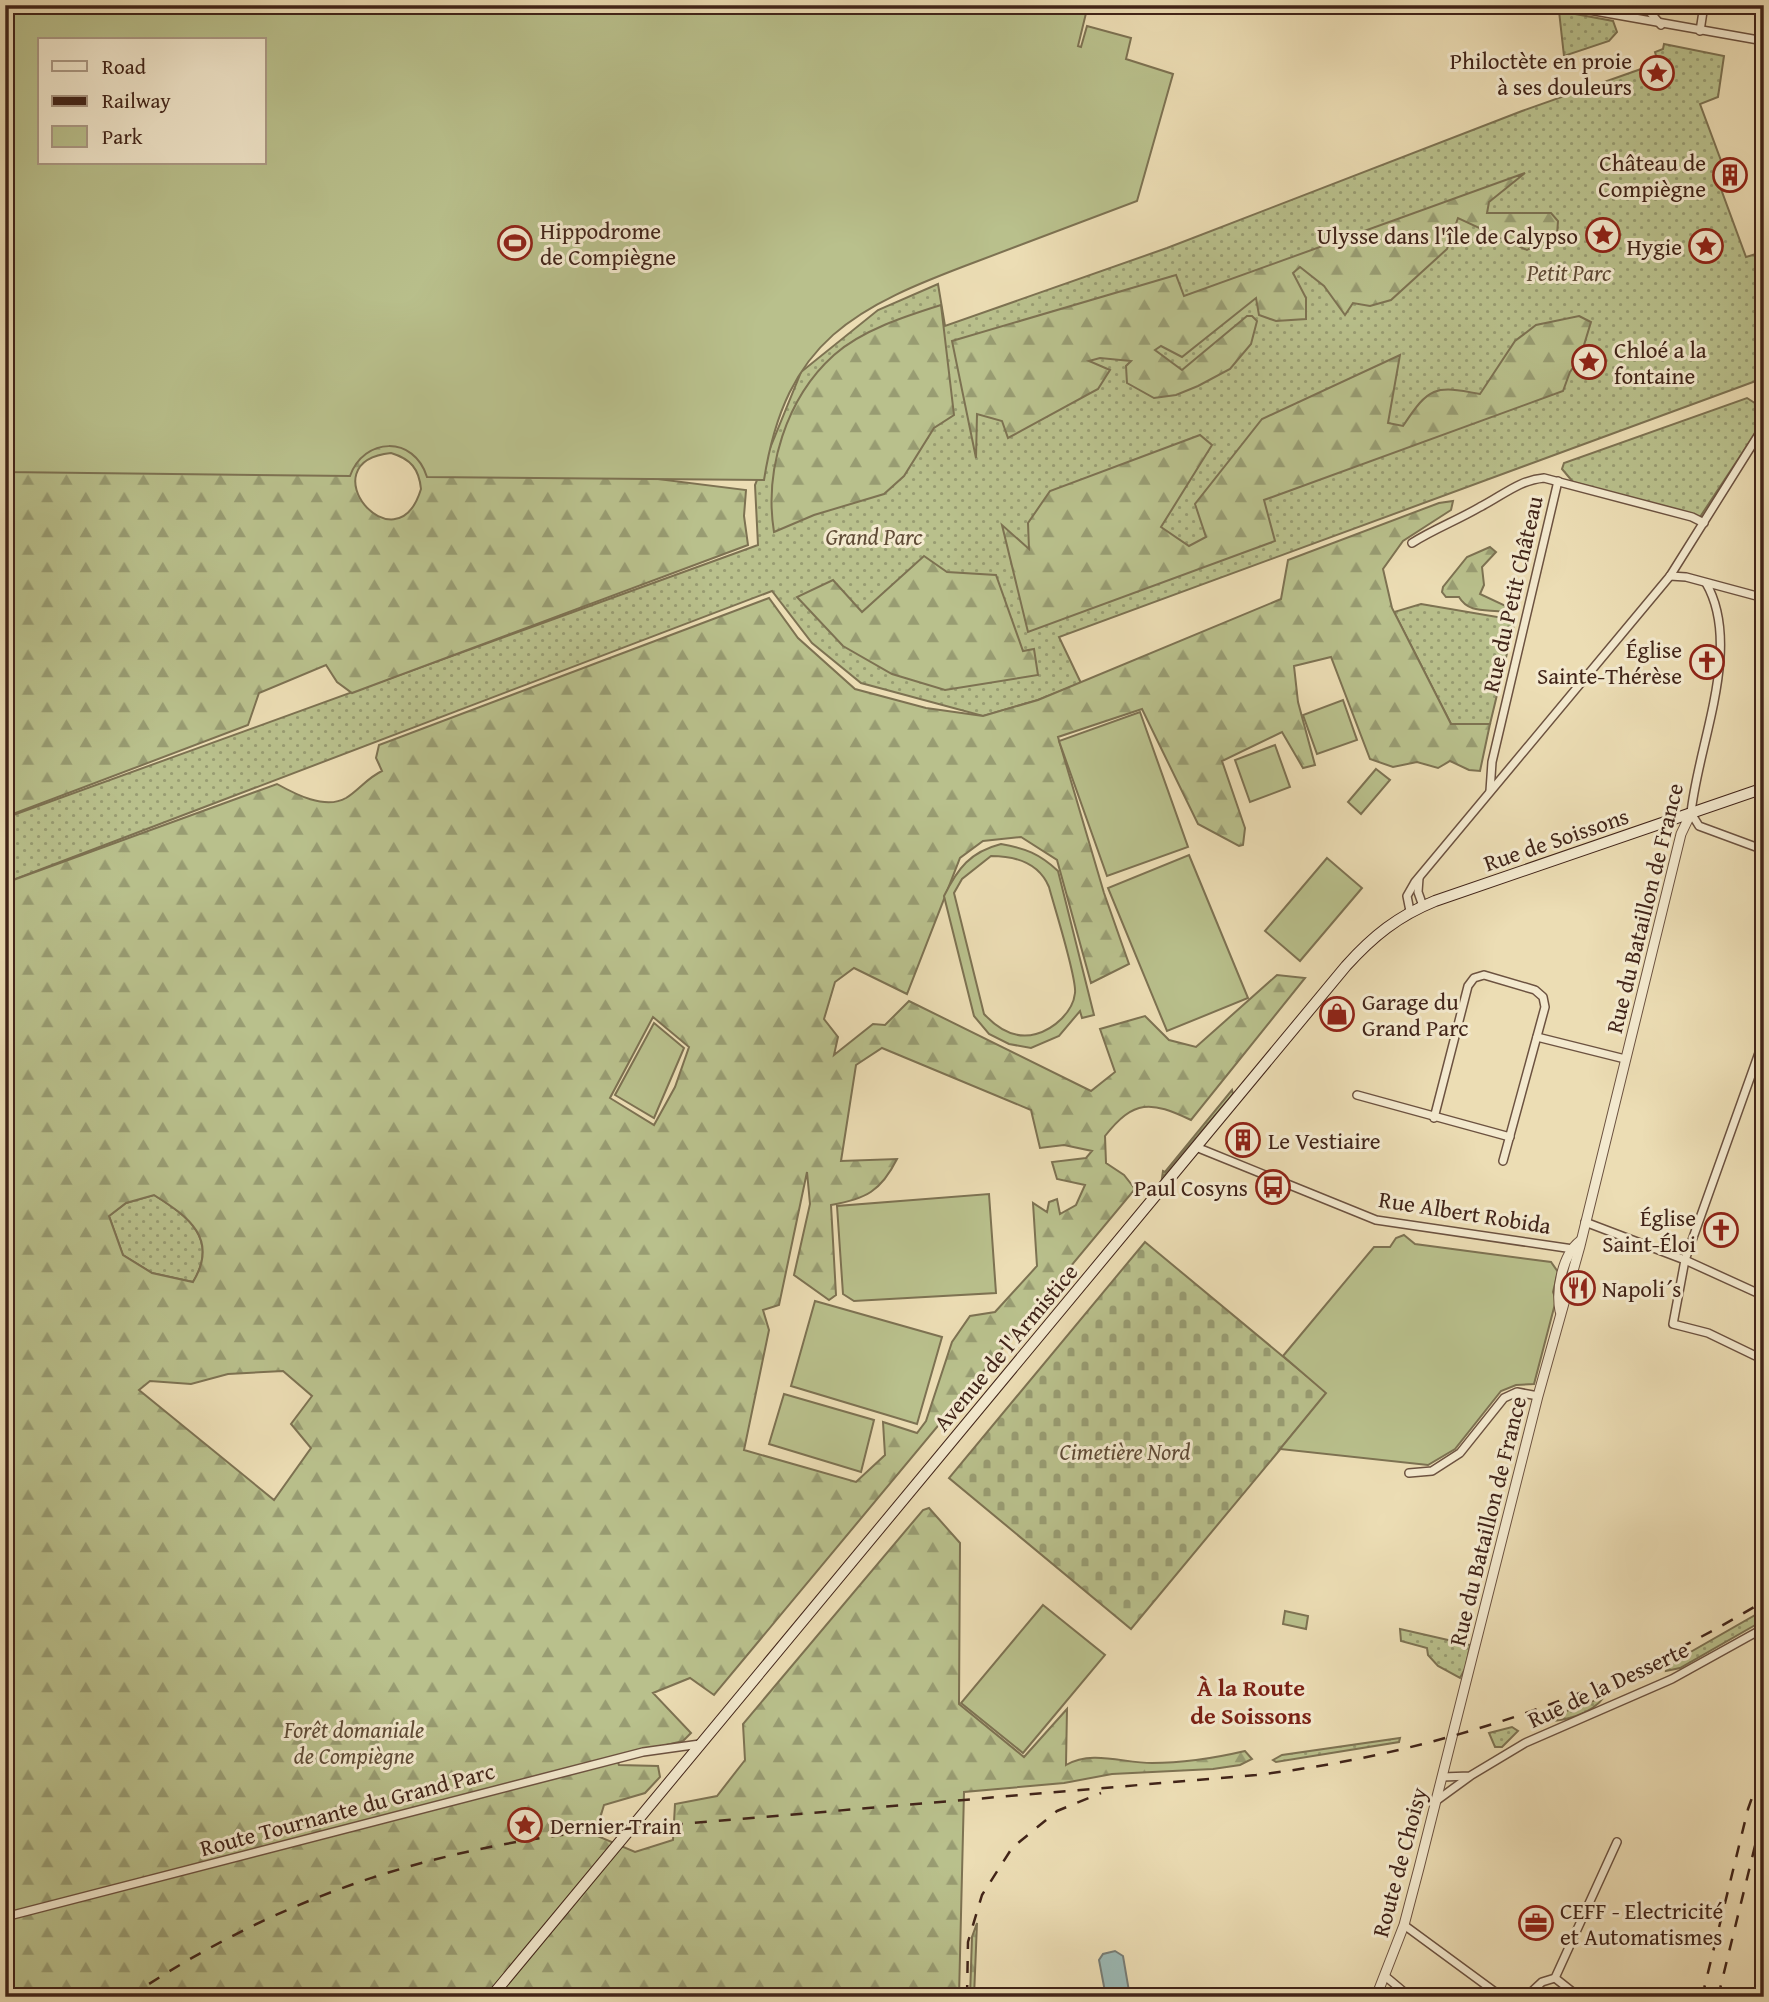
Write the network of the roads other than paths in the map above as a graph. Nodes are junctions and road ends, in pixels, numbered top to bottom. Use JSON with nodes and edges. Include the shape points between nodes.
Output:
{"nodes":[{"id":1,"x":1561,"y":5,"type":"edge"},
{"id":2,"x":1644,"y":5,"type":"edge"},
{"id":3,"x":1704,"y":5,"type":"edge"},
{"id":4,"x":1661,"y":24,"type":"junction"},
{"id":5,"x":1700,"y":32,"type":"junction"},
{"id":6,"x":1764,"y":41,"type":"edge"},
{"id":7,"x":1764,"y":426,"type":"edge"},
{"id":8,"x":1558,"y":481,"type":"junction"},
{"id":9,"x":1704,"y":523,"type":"junction"},
{"id":10,"x":1412,"y":542,"type":"dead end"},
{"id":11,"x":1670,"y":576,"type":"junction"},
{"id":12,"x":1706,"y":583,"type":"junction"},
{"id":13,"x":1764,"y":598,"type":"edge"},
{"id":14,"x":1764,"y":788,"type":"edge"},
{"id":15,"x":1490,"y":792,"type":"junction"},
{"id":16,"x":1691,"y":813,"type":"junction"},
{"id":17,"x":1764,"y":850,"type":"edge"},
{"id":18,"x":1419,"y":877,"type":"junction"},
{"id":19,"x":1423,"y":906,"type":"junction"},
{"id":20,"x":1410,"y":911,"type":"junction"},
{"id":21,"x":1369,"y":942,"type":"joint"},
{"id":22,"x":1537,"y":1037,"type":"junction"},
{"id":23,"x":1764,"y":1039,"type":"edge"},
{"id":24,"x":1625,"y":1059,"type":"junction"},
{"id":25,"x":1357,"y":1096,"type":"dead end"},
{"id":26,"x":1434,"y":1118,"type":"junction"},
{"id":27,"x":1510,"y":1137,"type":"junction"},
{"id":28,"x":1196,"y":1147,"type":"junction"},
{"id":29,"x":1503,"y":1161,"type":"dead end"},
{"id":30,"x":1585,"y":1222,"type":"junction"},
{"id":31,"x":1580,"y":1241,"type":"junction"},
{"id":32,"x":1573,"y":1249,"type":"junction"},
{"id":33,"x":1685,"y":1260,"type":"junction"},
{"id":34,"x":1764,"y":1296,"type":"edge"},
{"id":35,"x":1561,"y":1316,"type":"junction"},
{"id":36,"x":1764,"y":1360,"type":"edge"},
{"id":37,"x":1538,"y":1396,"type":"junction"},
{"id":38,"x":1409,"y":1473,"type":"dead end"},
{"id":39,"x":1764,"y":1628,"type":"edge"},
{"id":40,"x":1453,"y":1735,"type":"joint"},
{"id":41,"x":700,"y":1744,"type":"junction"},
{"id":42,"x":1470,"y":1776,"type":"junction"},
{"id":43,"x":1442,"y":1777,"type":"junction"},
{"id":44,"x":1436,"y":1801,"type":"junction"},
{"id":45,"x":1617,"y":1842,"type":"dead end"},
{"id":46,"x":5,"y":1917,"type":"edge"},
{"id":47,"x":1404,"y":1925,"type":"junction"},
{"id":48,"x":1385,"y":1976,"type":"junction"},
{"id":49,"x":1555,"y":1978,"type":"junction"},
{"id":50,"x":491,"y":1997,"type":"edge"},
{"id":51,"x":1376,"y":1997,"type":"edge"},
{"id":52,"x":1410,"y":1997,"type":"edge"},
{"id":53,"x":1502,"y":1997,"type":"edge"},
{"id":54,"x":1526,"y":1997,"type":"edge"},
{"id":55,"x":1579,"y":1997,"type":"edge"}],
"edges":[{"from":1,"to":4,"type":"street"},
{"from":2,"to":4,"type":"street"},
{"from":3,"to":5,"type":"street"},
{"from":4,"to":5,"type":"street"},
{"from":5,"to":6,"type":"street"},
{"from":7,"to":9,"type":"street"},
{"from":8,"to":9,"type":"street"},
{"from":8,"to":10,"type":"street","name":"Rue du Petit Château","via":[[1533,479]]},
{"from":8,"to":15,"type":"street","name":"Rue du Petit Château","via":[[1492,762]]},
{"from":9,"to":11,"type":"street"},
{"from":11,"to":12,"type":"street"},
{"from":11,"to":15,"type":"street"},
{"from":12,"to":13,"type":"street"},
{"from":12,"to":16,"type":"street","name":"Rue du Bataillon de France","via":[[1719,615],[1718,675]]},
{"from":14,"to":16,"type":"main road","name":"Rue de Soissons"},
{"from":15,"to":18,"type":"street"},
{"from":16,"to":17,"type":"street","via":[[1699,826]]},
{"from":16,"to":19,"type":"main road","name":"Rue de Soissons"},
{"from":16,"to":24,"type":"street","name":"Rue du Bataillon de France","via":[[1681,834]]},
{"from":18,"to":19,"type":"street"},
{"from":18,"to":20,"type":"street","via":[[1407,896]]},
{"from":19,"to":20,"type":"main road","name":"Rue de Soissons"},
{"from":20,"to":21,"type":"main road","name":"Rue de Soissons"},
{"from":21,"to":28,"type":"main road","name":"Avenue de l'Armistice"},
{"from":22,"to":24,"type":"street"},
{"from":22,"to":26,"type":"street","via":[[1543,997],[1535,990],[1484,975],[1474,978],[1468,986]]},
{"from":22,"to":27,"type":"street"},
{"from":23,"to":33,"type":"street"},
{"from":24,"to":30,"type":"street","name":"Rue du Bataillon de France"},
{"from":25,"to":26,"type":"street"},
{"from":26,"to":27,"type":"street"},
{"from":27,"to":29,"type":"street"},
{"from":28,"to":32,"type":"street","name":"Rue Albert Robida","via":[[1376,1220]]},
{"from":28,"to":41,"type":"main road","name":"Avenue de l'Armistice"},
{"from":30,"to":31,"type":"street","name":"Rue du Bataillon de France"},
{"from":30,"to":33,"type":"street"},
{"from":31,"to":32,"type":"street","name":"Rue du Bataillon de France"},
{"from":31,"to":35,"type":"street","name":"Rue du Bataillon de France"},
{"from":32,"to":35,"type":"street","name":"Rue du Bataillon de France","via":[[1559,1284]]},
{"from":33,"to":34,"type":"street"},
{"from":33,"to":36,"type":"street","via":[[1673,1324],[1709,1333]]},
{"from":35,"to":37,"type":"street","name":"Rue du Bataillon de France"},
{"from":37,"to":38,"type":"street","via":[[1517,1391],[1504,1398],[1460,1453],[1432,1471]]},
{"from":37,"to":40,"type":"street","name":"Rue du Bataillon de France"},
{"from":39,"to":42,"type":"street","name":"Rue de la Desserte","via":[[1672,1679],[1525,1743]]},
{"from":40,"to":43,"type":"street","name":"Route de Choisy"},
{"from":41,"to":46,"type":"street","name":"Route Tournante du Grand Parc","via":[[643,1752]]},
{"from":41,"to":50,"type":"main road","name":"Avenue de l'Armistice"},
{"from":42,"to":43,"type":"street","name":"Rue de la Desserte"},
{"from":42,"to":44,"type":"street","name":"Rue de la Desserte"},
{"from":43,"to":44,"type":"street","name":"Route de Choisy"},
{"from":44,"to":47,"type":"street","name":"Route de Choisy"},
{"from":45,"to":49,"type":"street"},
{"from":47,"to":48,"type":"street","name":"Route de Choisy"},
{"from":47,"to":53,"type":"street"},
{"from":48,"to":51,"type":"street","name":"Route de Choisy"},
{"from":48,"to":52,"type":"street"},
{"from":49,"to":54,"type":"street","via":[[1542,1982]]},
{"from":49,"to":55,"type":"street"}]}
